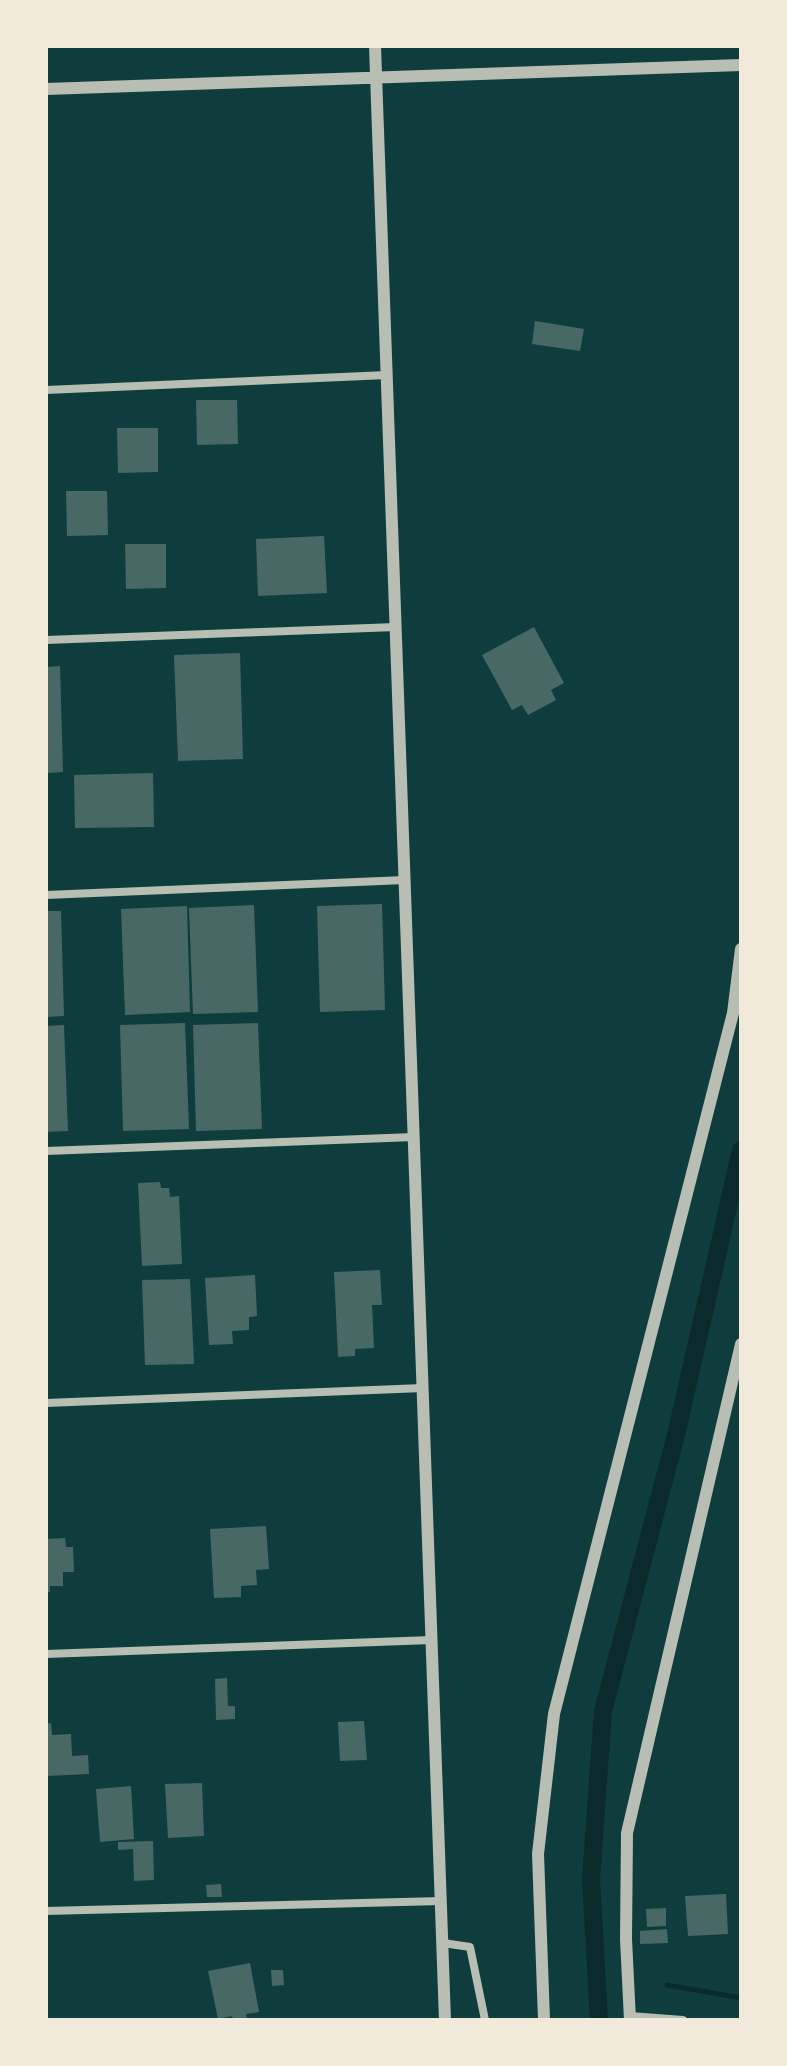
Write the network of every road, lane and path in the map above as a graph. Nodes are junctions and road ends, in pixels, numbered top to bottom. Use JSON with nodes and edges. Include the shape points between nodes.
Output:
{"nodes":[{"id":1,"x":375,"y":46,"type":"edge"},
{"id":2,"x":741,"y":65,"type":"edge"},
{"id":3,"x":376,"y":79,"type":"junction"},
{"id":4,"x":46,"y":89,"type":"edge"},
{"id":5,"x":387,"y":375,"type":"junction"},
{"id":6,"x":46,"y":390,"type":"edge"},
{"id":7,"x":396,"y":627,"type":"junction"},
{"id":8,"x":46,"y":640,"type":"edge"},
{"id":9,"x":405,"y":880,"type":"junction"},
{"id":10,"x":46,"y":895,"type":"edge"},
{"id":11,"x":741,"y":949,"type":"edge"},
{"id":12,"x":414,"y":1137,"type":"junction"},
{"id":13,"x":46,"y":1151,"type":"edge"},
{"id":14,"x":741,"y":1344,"type":"edge"},
{"id":15,"x":423,"y":1388,"type":"junction"},
{"id":16,"x":46,"y":1403,"type":"edge"},
{"id":17,"x":432,"y":1640,"type":"junction"},
{"id":18,"x":46,"y":1654,"type":"edge"},
{"id":19,"x":441,"y":1901,"type":"junction"},
{"id":20,"x":46,"y":1911,"type":"edge"},
{"id":21,"x":443,"y":1943,"type":"junction"},
{"id":22,"x":630,"y":2018,"type":"edge"},
{"id":23,"x":445,"y":2020,"type":"edge"},
{"id":24,"x":485,"y":2020,"type":"edge"},
{"id":25,"x":544,"y":2020,"type":"edge"},
{"id":26,"x":683,"y":2020,"type":"edge"}],
"edges":[{"from":1,"to":3,"type":"street"},
{"from":2,"to":3,"type":"street"},
{"from":3,"to":4,"type":"street"},
{"from":3,"to":5,"type":"street"},
{"from":5,"to":6,"type":"street"},
{"from":5,"to":7,"type":"street"},
{"from":7,"to":8,"type":"street"},
{"from":7,"to":9,"type":"street"},
{"from":9,"to":10,"type":"street"},
{"from":9,"to":12,"type":"street"},
{"from":11,"to":25,"type":"street","via":[[733,1013],[554,1714],[538,1854]]},
{"from":12,"to":13,"type":"street"},
{"from":12,"to":15,"type":"street"},
{"from":14,"to":22,"type":"street","via":[[627,1833]]},
{"from":15,"to":16,"type":"street"},
{"from":15,"to":17,"type":"street"},
{"from":17,"to":18,"type":"street"},
{"from":17,"to":19,"type":"street"},
{"from":19,"to":20,"type":"street"},
{"from":19,"to":21,"type":"street"},
{"from":21,"to":23,"type":"street"},
{"from":21,"to":24,"type":"street","via":[[470,1947]]},
{"from":22,"to":26,"type":"street"}]}
